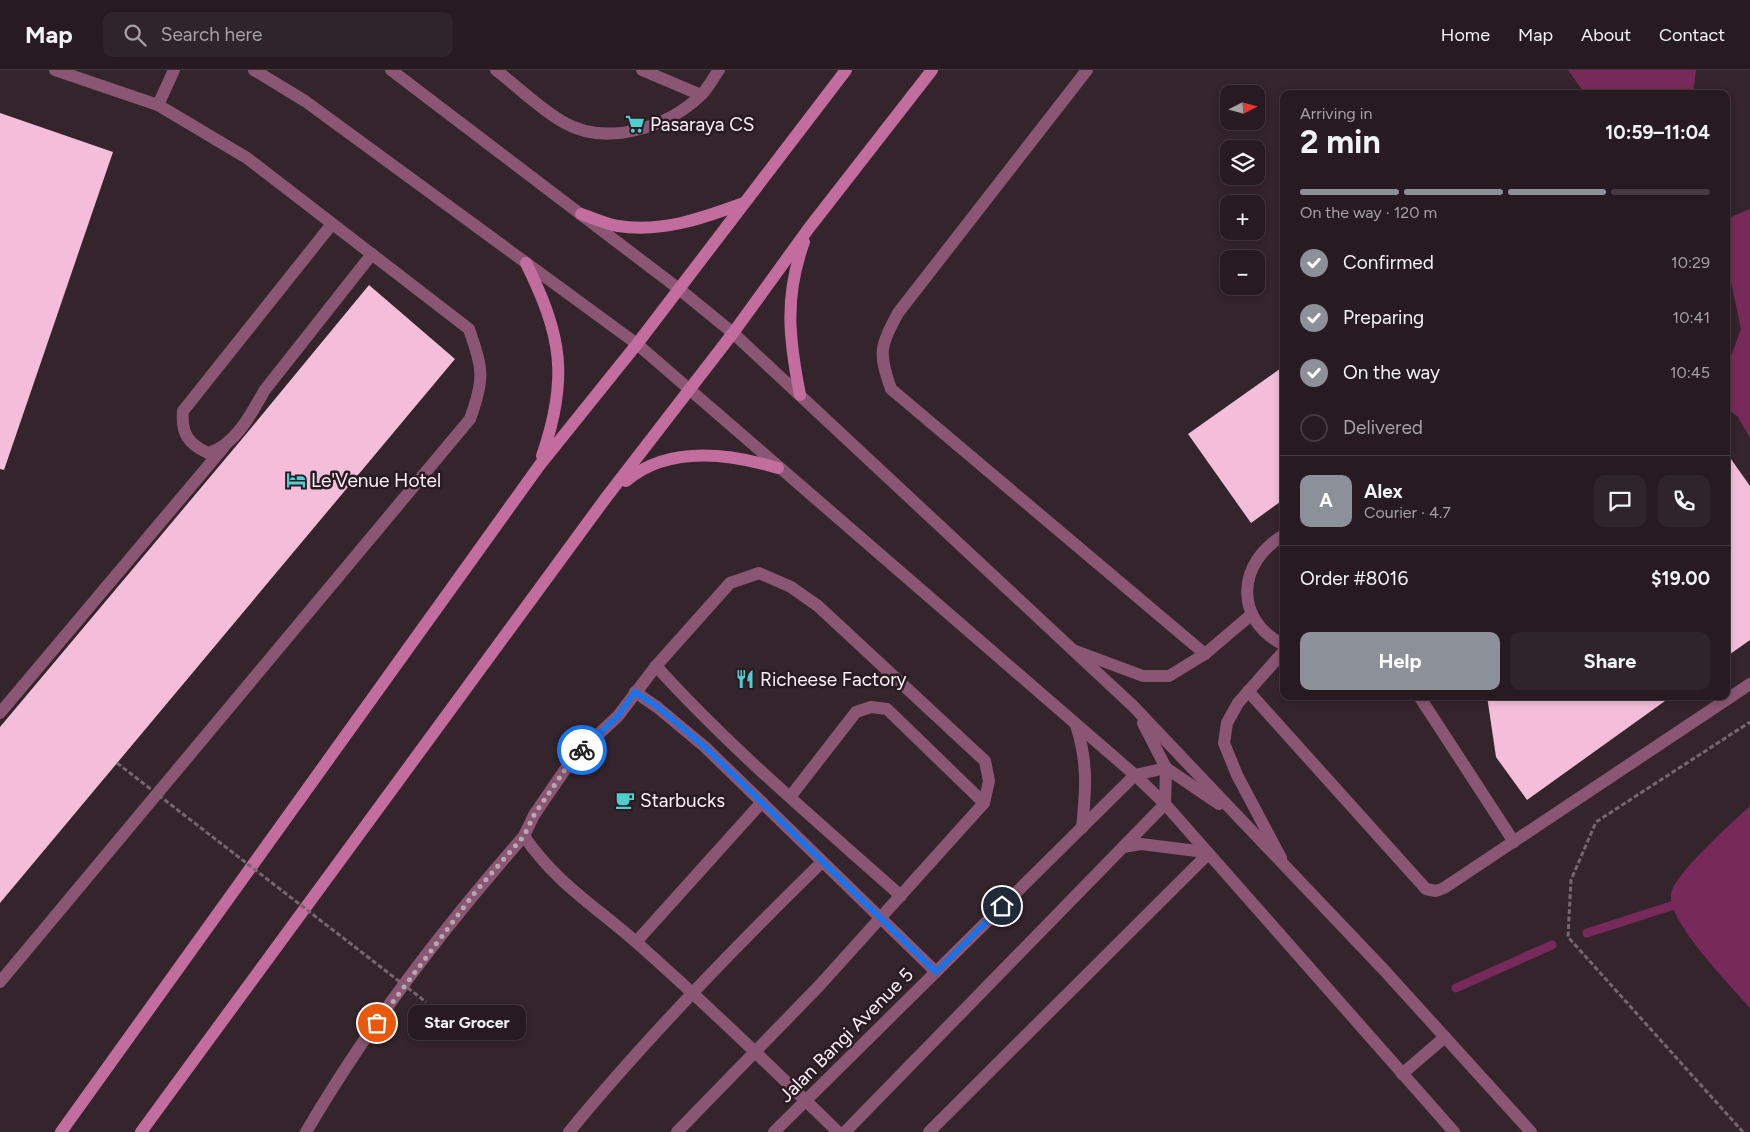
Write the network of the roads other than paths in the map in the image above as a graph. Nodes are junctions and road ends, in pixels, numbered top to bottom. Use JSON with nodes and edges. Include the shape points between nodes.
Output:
{"nodes":[{"id":1,"x":55,"y":70,"type":"edge"},
{"id":2,"x":174,"y":70,"type":"edge"},
{"id":3,"x":254,"y":70,"type":"edge"},
{"id":4,"x":391,"y":70,"type":"edge"},
{"id":5,"x":496,"y":70,"type":"edge"},
{"id":6,"x":642,"y":70,"type":"edge"},
{"id":7,"x":719,"y":70,"type":"edge"},
{"id":8,"x":846,"y":70,"type":"edge"},
{"id":9,"x":932,"y":70,"type":"edge"},
{"id":10,"x":1087,"y":70,"type":"edge"},
{"id":11,"x":700,"y":95,"type":"junction"},
{"id":12,"x":158,"y":105,"type":"junction"},
{"id":13,"x":744,"y":203,"type":"junction"},
{"id":14,"x":581,"y":214,"type":"junction"},
{"id":15,"x":332,"y":224,"type":"junction"},
{"id":16,"x":808,"y":228,"type":"junction"},
{"id":17,"x":372,"y":254,"type":"junction"},
{"id":18,"x":526,"y":263,"type":"junction"},
{"id":19,"x":679,"y":289,"type":"junction"},
{"id":20,"x":733,"y":333,"type":"junction"},
{"id":21,"x":637,"y":344,"type":"junction"},
{"id":22,"x":690,"y":388,"type":"junction"},
{"id":23,"x":800,"y":395,"type":"junction"},
{"id":24,"x":224,"y":447,"type":"junction"},
{"id":25,"x":539,"y":466,"type":"junction"},
{"id":26,"x":778,"y":468,"type":"junction"},
{"id":27,"x":604,"y":499,"type":"junction"},
{"id":28,"x":1280,"y":537,"type":"edge"},
{"id":29,"x":1252,"y":614,"type":"junction"},
{"id":30,"x":1280,"y":643,"type":"edge"},
{"id":31,"x":1073,"y":650,"type":"junction"},
{"id":32,"x":1205,"y":654,"type":"junction"},
{"id":33,"x":1280,"y":655,"type":"edge"},
{"id":34,"x":656,"y":666,"type":"junction"},
{"id":35,"x":1750,"y":684,"type":"edge"},
{"id":36,"x":1248,"y":691,"type":"junction"},
{"id":37,"x":635,"y":692,"type":"junction"},
{"id":38,"x":1730,"y":697,"type":"edge"},
{"id":39,"x":1422,"y":700,"type":"edge"},
{"id":40,"x":1726,"y":700,"type":"edge"},
{"id":41,"x":1133,"y":706,"type":"junction"},
{"id":42,"x":0,"y":713,"type":"edge"},
{"id":43,"x":1076,"y":723,"type":"junction"},
{"id":44,"x":1166,"y":768,"type":"junction"},
{"id":45,"x":1135,"y":775,"type":"junction"},
{"id":46,"x":790,"y":797,"type":"junction"},
{"id":47,"x":762,"y":802,"type":"junction"},
{"id":48,"x":984,"y":803,"type":"junction"},
{"id":49,"x":1165,"y":804,"type":"junction"},
{"id":50,"x":1240,"y":818,"type":"junction"},
{"id":51,"x":1082,"y":828,"type":"junction"},
{"id":52,"x":524,"y":836,"type":"junction"},
{"id":53,"x":1514,"y":842,"type":"junction"},
{"id":54,"x":1123,"y":847,"type":"junction"},
{"id":55,"x":1207,"y":853,"type":"junction"},
{"id":56,"x":822,"y":862,"type":"junction"},
{"id":57,"x":1286,"y":866,"type":"junction"},
{"id":58,"x":900,"y":896,"type":"junction"},
{"id":59,"x":882,"y":918,"type":"junction"},
{"id":60,"x":636,"y":942,"type":"junction"},
{"id":61,"x":936,"y":972,"type":"junction"},
{"id":62,"x":0,"y":982,"type":"edge"},
{"id":63,"x":694,"y":993,"type":"junction"},
{"id":64,"x":1445,"y":1037,"type":"junction"},
{"id":65,"x":754,"y":1052,"type":"junction"},
{"id":66,"x":1402,"y":1074,"type":"junction"},
{"id":67,"x":806,"y":1101,"type":"junction"},
{"id":68,"x":61,"y":1132,"type":"edge"},
{"id":69,"x":141,"y":1132,"type":"edge"},
{"id":70,"x":306,"y":1132,"type":"edge"},
{"id":71,"x":570,"y":1132,"type":"edge"},
{"id":72,"x":677,"y":1132,"type":"edge"},
{"id":73,"x":774,"y":1132,"type":"edge"},
{"id":74,"x":838,"y":1132,"type":"edge"},
{"id":75,"x":845,"y":1132,"type":"edge"},
{"id":76,"x":929,"y":1132,"type":"edge"},
{"id":77,"x":1454,"y":1132,"type":"edge"},
{"id":78,"x":1531,"y":1132,"type":"edge"}],
"edges":[{"from":1,"to":12,"type":"street"},
{"from":2,"to":12,"type":"street"},
{"from":3,"to":18,"type":"street","via":[[305,101]]},
{"from":4,"to":14,"type":"street"},
{"from":5,"to":11,"type":"street","via":[[563,122],[583,131],[605,134],[644,128],[663,120]]},
{"from":6,"to":11,"type":"street"},
{"from":7,"to":11,"type":"street"},
{"from":8,"to":13,"type":"main road"},
{"from":9,"to":16,"type":"main road"},
{"from":10,"to":32,"type":"street","via":[[898,312],[886,336],[881,360],[891,389]]},
{"from":12,"to":15,"type":"street","via":[[247,158]]},
{"from":13,"to":14,"type":"main road","via":[[675,225],[644,228],[617,226]]},
{"from":13,"to":19,"type":"main road"},
{"from":14,"to":19,"type":"street"},
{"from":15,"to":17,"type":"street"},
{"from":15,"to":24,"type":"street","via":[[183,411],[185,436],[195,447],[208,453]]},
{"from":16,"to":20,"type":"main road"},
{"from":16,"to":23,"type":"main road","via":[[790,289],[788,324]]},
{"from":17,"to":24,"type":"street"},
{"from":17,"to":62,"type":"street","via":[[469,329],[481,364],[480,391],[470,419]]},
{"from":18,"to":21,"type":"street"},
{"from":18,"to":25,"type":"main road","via":[[545,303],[556,339],[560,382],[554,422]]},
{"from":19,"to":20,"type":"street"},
{"from":19,"to":21,"type":"main road"},
{"from":20,"to":22,"type":"main road"},
{"from":20,"to":23,"type":"street"},
{"from":21,"to":22,"type":"street"},
{"from":21,"to":25,"type":"main road"},
{"from":22,"to":26,"type":"street"},
{"from":22,"to":27,"type":"main road"},
{"from":23,"to":31,"type":"street"},
{"from":24,"to":42,"type":"street"},
{"from":25,"to":68,"type":"main road"},
{"from":26,"to":27,"type":"main road","via":[[742,457],[672,458],[639,470]]},
{"from":26,"to":43,"type":"street"},
{"from":27,"to":69,"type":"main road"},
{"from":28,"to":29,"type":"street","via":[[1269,543],[1256,558],[1249,576],[1247,595]]},
{"from":29,"to":30,"type":"street","via":[[1261,628]]},
{"from":29,"to":32,"type":"street"},
{"from":31,"to":32,"type":"street","via":[[1143,676],[1168,676]]},
{"from":31,"to":41,"type":"street"},
{"from":33,"to":36,"type":"street"},
{"from":34,"to":37,"type":"street"},
{"from":34,"to":46,"type":"street"},
{"from":34,"to":48,"type":"street","via":[[730,583],[759,573],[791,587],[818,606],[986,761],[989,781]]},
{"from":35,"to":38,"type":"street"},
{"from":36,"to":53,"type":"street","via":[[1426,890],[1444,888]]},
{"from":36,"to":57,"type":"street","via":[[1228,723],[1224,743],[1237,775]]},
{"from":37,"to":47,"type":"street","via":[[698,741]]},
{"from":37,"to":52,"type":"street","via":[[618,716],[573,758],[534,815]]},
{"from":39,"to":53,"type":"street"},
{"from":40,"to":53,"type":"street"},
{"from":41,"to":44,"type":"street"},
{"from":41,"to":50,"type":"street"},
{"from":43,"to":45,"type":"street"},
{"from":43,"to":51,"type":"street","via":[[1083,746],[1087,787]]},
{"from":44,"to":45,"type":"street"},
{"from":44,"to":49,"type":"street"},
{"from":44,"to":50,"type":"street"},
{"from":45,"to":49,"type":"street"},
{"from":45,"to":51,"type":"street","name":"Jalan Bangi Avenue 5"},
{"from":46,"to":48,"type":"street","via":[[856,712],[871,707],[886,709]]},
{"from":46,"to":58,"type":"street"},
{"from":47,"to":56,"type":"street"},
{"from":47,"to":60,"type":"street"},
{"from":48,"to":58,"type":"street"},
{"from":49,"to":54,"type":"street"},
{"from":49,"to":55,"type":"street"},
{"from":50,"to":57,"type":"street"},
{"from":51,"to":61,"type":"street","name":"Jalan Bangi Avenue 5"},
{"from":52,"to":60,"type":"street","via":[[554,875]]},
{"from":52,"to":70,"type":"street","via":[[476,891],[397,993]]},
{"from":54,"to":55,"type":"street","via":[[1140,844]]},
{"from":54,"to":75,"type":"street"},
{"from":55,"to":66,"type":"street"},
{"from":55,"to":76,"type":"street"},
{"from":56,"to":59,"type":"street"},
{"from":56,"to":63,"type":"street"},
{"from":57,"to":64,"type":"street"},
{"from":58,"to":59,"type":"street"},
{"from":59,"to":61,"type":"street"},
{"from":59,"to":65,"type":"street"},
{"from":60,"to":63,"type":"street"},
{"from":61,"to":67,"type":"street","name":"Jalan Bangi Avenue 5"},
{"from":63,"to":65,"type":"street"},
{"from":63,"to":71,"type":"street","via":[[608,1084]]},
{"from":64,"to":66,"type":"street"},
{"from":64,"to":78,"type":"street"},
{"from":65,"to":67,"type":"street"},
{"from":65,"to":72,"type":"street"},
{"from":66,"to":77,"type":"street"},
{"from":67,"to":73,"type":"street","name":"Jalan Bangi Avenue 5"},
{"from":67,"to":74,"type":"street"}]}
